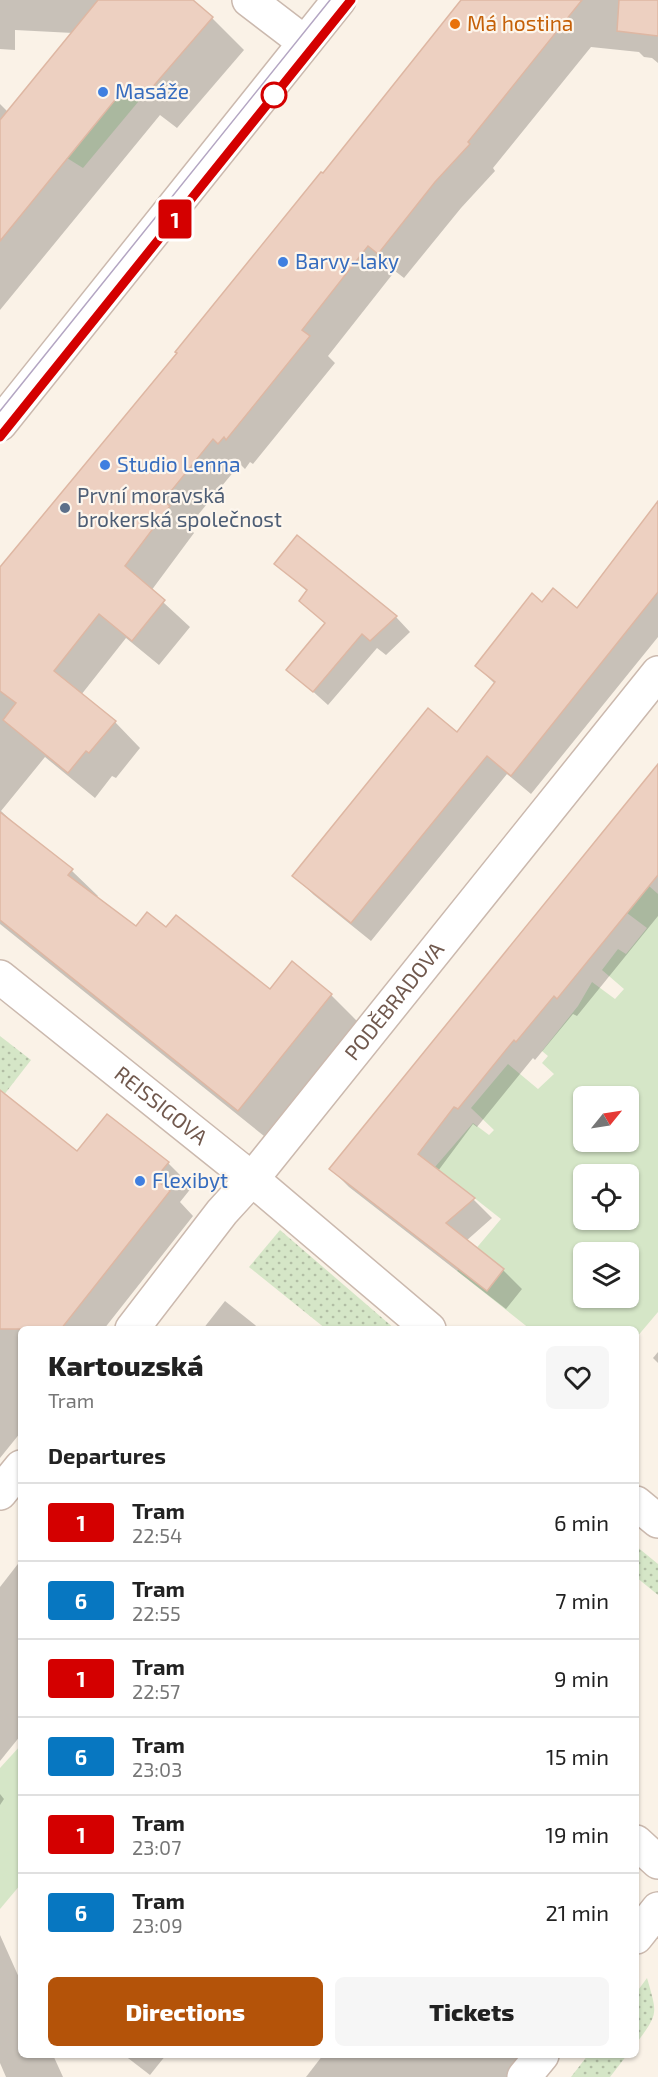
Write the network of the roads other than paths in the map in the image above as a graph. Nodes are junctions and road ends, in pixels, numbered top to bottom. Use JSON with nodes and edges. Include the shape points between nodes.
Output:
{"nodes":[{"id":1,"x":249,"y":0,"type":"edge"},
{"id":2,"x":339,"y":0,"type":"edge"},
{"id":3,"x":304,"y":42,"type":"junction"},
{"id":4,"x":0,"y":424,"type":"edge"},
{"id":5,"x":658,"y":674,"type":"edge"},
{"id":6,"x":0,"y":977,"type":"edge"},
{"id":7,"x":252,"y":1179,"type":"junction"},
{"id":8,"x":134,"y":1326,"type":"edge"},
{"id":9,"x":425,"y":1326,"type":"edge"},
{"id":10,"x":18,"y":1471,"type":"edge"},
{"id":11,"x":0,"y":1493,"type":"edge"},
{"id":12,"x":639,"y":1505,"type":"edge"},
{"id":13,"x":658,"y":1521,"type":"edge"},
{"id":14,"x":639,"y":1845,"type":"edge"},
{"id":15,"x":658,"y":1862,"type":"edge"},
{"id":16,"x":658,"y":1909,"type":"edge"},
{"id":17,"x":639,"y":1933,"type":"edge"},
{"id":18,"x":540,"y":2058,"type":"edge"},
{"id":19,"x":524,"y":2077,"type":"edge"}],
"edges":[{"from":1,"to":3,"type":"street"},
{"from":2,"to":3,"type":"street"},
{"from":3,"to":4,"type":"street"},
{"from":5,"to":7,"type":"street","name":"PODĚBRADOVA"},
{"from":6,"to":7,"type":"street","name":"REISSIGOVA"},
{"from":7,"to":8,"type":"street","name":"PODĚBRADOVA"},
{"from":7,"to":9,"type":"street","name":"REISSIGOVA"},
{"from":10,"to":11,"type":"street"},
{"from":12,"to":13,"type":"street"},
{"from":14,"to":15,"type":"street"},
{"from":16,"to":17,"type":"street"},
{"from":18,"to":19,"type":"street"}]}
